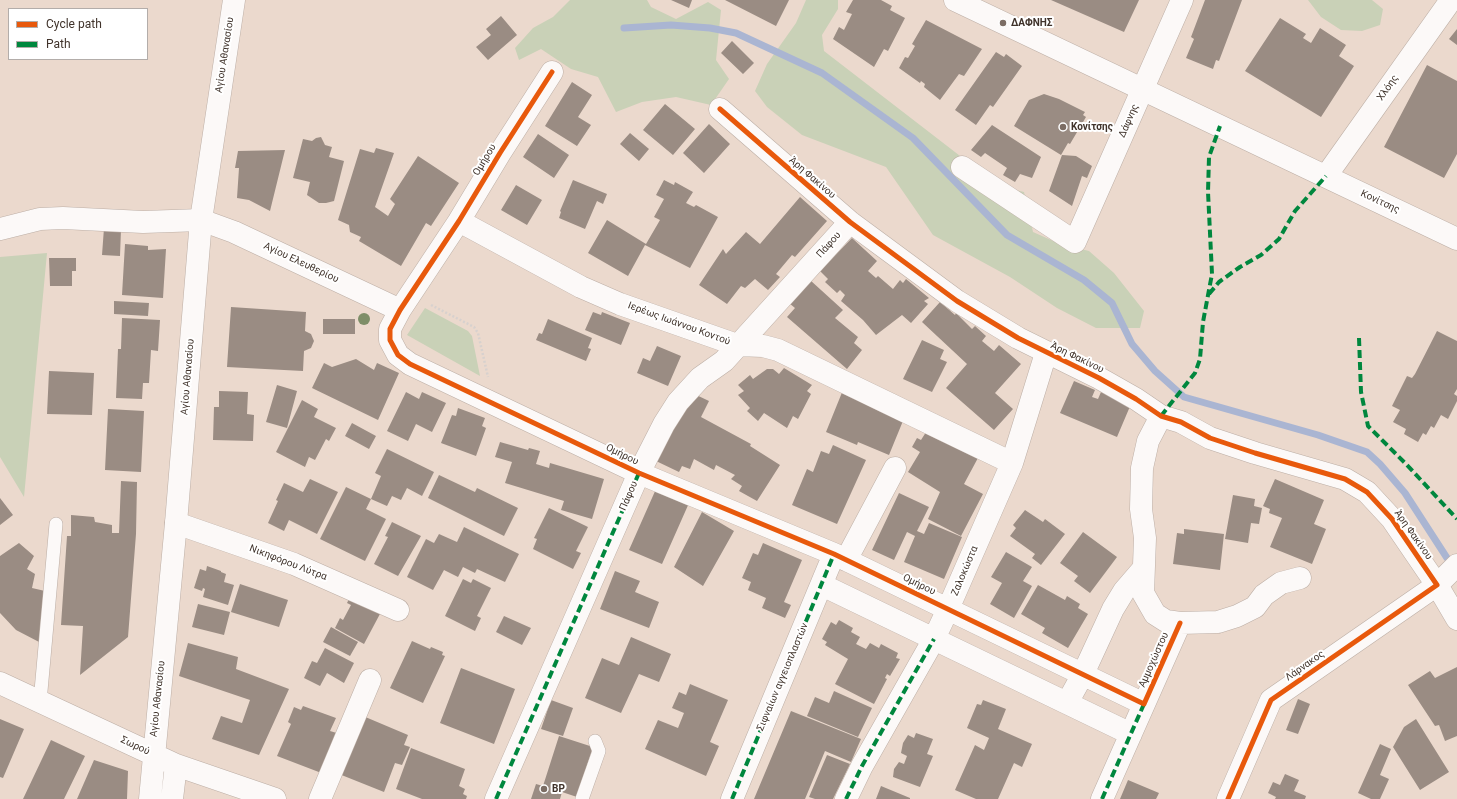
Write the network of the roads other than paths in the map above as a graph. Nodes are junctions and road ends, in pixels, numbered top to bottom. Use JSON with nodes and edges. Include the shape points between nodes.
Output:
{"nodes":[{"id":1,"x":234,"y":0,"type":"edge"},
{"id":2,"x":955,"y":0,"type":"edge"},
{"id":3,"x":1182,"y":0,"type":"edge"},
{"id":4,"x":1451,"y":0,"type":"edge"},
{"id":5,"x":552,"y":72,"type":"dead end"},
{"id":6,"x":1143,"y":90,"type":"junction"},
{"id":7,"x":720,"y":109,"type":"dead end"},
{"id":8,"x":962,"y":167,"type":"dead end"},
{"id":9,"x":1326,"y":176,"type":"junction"},
{"id":10,"x":201,"y":220,"type":"junction"},
{"id":11,"x":459,"y":221,"type":"junction"},
{"id":12,"x":850,"y":222,"type":"junction"},
{"id":13,"x":0,"y":229,"type":"edge"},
{"id":14,"x":1457,"y":239,"type":"edge"},
{"id":15,"x":405,"y":302,"type":"junction"},
{"id":16,"x":737,"y":345,"type":"junction"},
{"id":17,"x":1046,"y":353,"type":"junction"},
{"id":18,"x":1161,"y":416,"type":"junction"},
{"id":19,"x":1012,"y":463,"type":"junction"},
{"id":20,"x":895,"y":468,"type":"dead end"},
{"id":21,"x":639,"y":474,"type":"junction"},
{"id":22,"x":176,"y":523,"type":"junction"},
{"id":23,"x":56,"y":524,"type":"dead end"},
{"id":24,"x":840,"y":557,"type":"junction"},
{"id":25,"x":1457,"y":565,"type":"edge"},
{"id":26,"x":1143,"y":569,"type":"junction"},
{"id":27,"x":1300,"y":578,"type":"dead end"},
{"id":28,"x":822,"y":585,"type":"junction"},
{"id":29,"x":1437,"y":585,"type":"junction"},
{"id":30,"x":948,"y":609,"type":"junction"},
{"id":31,"x":398,"y":610,"type":"dead end"},
{"id":32,"x":1457,"y":619,"type":"edge"},
{"id":33,"x":1180,"y":623,"type":"junction"},
{"id":34,"x":934,"y":639,"type":"junction"},
{"id":35,"x":1083,"y":674,"type":"junction"},
{"id":36,"x":370,"y":680,"type":"dead end"},
{"id":37,"x":0,"y":683,"type":"edge"},
{"id":38,"x":40,"y":702,"type":"junction"},
{"id":39,"x":1067,"y":703,"type":"junction"},
{"id":40,"x":1144,"y":704,"type":"junction"},
{"id":41,"x":1131,"y":734,"type":"junction"},
{"id":42,"x":595,"y":741,"type":"dead end"},
{"id":43,"x":145,"y":751,"type":"junction"},
{"id":44,"x":176,"y":765,"type":"junction"},
{"id":45,"x":150,"y":799,"type":"edge"},
{"id":46,"x":172,"y":799,"type":"edge"},
{"id":47,"x":275,"y":799,"type":"edge"},
{"id":48,"x":320,"y":799,"type":"edge"},
{"id":49,"x":496,"y":799,"type":"edge"},
{"id":50,"x":582,"y":799,"type":"edge"},
{"id":51,"x":732,"y":799,"type":"edge"},
{"id":52,"x":846,"y":799,"type":"edge"},
{"id":53,"x":1102,"y":799,"type":"edge"},
{"id":54,"x":1228,"y":799,"type":"edge"}],
"edges":[{"from":1,"to":10,"type":"street","name":"Αγίου Αθανασίου"},
{"from":2,"to":6,"type":"street","name":"Κονίτσης"},
{"from":3,"to":6,"type":"street","name":"Δάφνης"},
{"from":4,"to":9,"type":"street","name":"Χλόης"},
{"from":5,"to":11,"type":"street","name":"Ομήρου"},
{"from":6,"to":8,"type":"street","name":"Δάφνης","via":[[1075,242]]},
{"from":6,"to":9,"type":"street","name":"Κονίτσης"},
{"from":7,"to":12,"type":"street","name":"Άρη Φακίνου"},
{"from":9,"to":14,"type":"street","name":"Κονίτσης"},
{"from":10,"to":13,"type":"street","via":[[143,222],[40,219]]},
{"from":10,"to":15,"type":"street","name":"Αγίου Ελευθερίου"},
{"from":10,"to":22,"type":"street","name":"Αγίου Αθανασίου"},
{"from":11,"to":15,"type":"street","name":"Ομήρου"},
{"from":11,"to":16,"type":"street","name":"Ιερέως Ιωάννου Κοντού","via":[[581,287],[620,304]]},
{"from":12,"to":16,"type":"street","name":"Πάφου"},
{"from":12,"to":17,"type":"street","name":"Άρη Φακίνου","via":[[957,301]]},
{"from":15,"to":21,"type":"street","name":"Ομήρου","via":[[390,329],[390,340],[398,355],[410,364]]},
{"from":16,"to":19,"type":"street","name":"Ιερέως Ιωάννου Κοντού","via":[[763,346],[796,357]]},
{"from":16,"to":21,"type":"street","name":"Πάφου","via":[[724,361],[700,378],[678,402]]},
{"from":17,"to":18,"type":"street","name":"Άρη Φακίνου","via":[[1136,398]]},
{"from":17,"to":19,"type":"street","name":"Ζαλοκώστα"},
{"from":18,"to":26,"type":"street","via":[[1148,441],[1142,468],[1141,509],[1145,538]]},
{"from":18,"to":29,"type":"street","name":"Άρη Φακίνου","via":[[1181,422],[1216,440],[1344,479],[1367,492],[1392,518]]},
{"from":19,"to":30,"type":"street","name":"Ζαλοκώστα"},
{"from":20,"to":24,"type":"street","name":"Σιφναίων αγγειοπλαστών"},
{"from":21,"to":24,"type":"street","name":"Ομήρου"},
{"from":21,"to":49,"type":"street","name":"Πάφου"},
{"from":22,"to":31,"type":"street","name":"Νικηφόρου Λύτρα","via":[[294,564]]},
{"from":22,"to":43,"type":"street","name":"Αγίου Αθανασίου"},
{"from":23,"to":38,"type":"lane"},
{"from":24,"to":28,"type":"street","name":"Σιφναίων αγγειοπλαστών"},
{"from":24,"to":30,"type":"street","name":"Ομήρου"},
{"from":25,"to":29,"type":"street","name":"Λάρνακος"},
{"from":26,"to":33,"type":"street","via":[[1143,593],[1149,606],[1155,614],[1166,621]]},
{"from":26,"to":35,"type":"street","via":[[1113,609]]},
{"from":27,"to":33,"type":"street","via":[[1281,583],[1264,595],[1255,607],[1237,616],[1218,622]]},
{"from":28,"to":34,"type":"street"},
{"from":28,"to":51,"type":"street","name":"Σιφναίων αγγειοπλαστών"},
{"from":29,"to":32,"type":"street","name":"Άρη Φακίνου"},
{"from":29,"to":54,"type":"street","name":"Λάρνακος","via":[[1271,700]]},
{"from":30,"to":34,"type":"street","name":"Ζαλοκώστα"},
{"from":30,"to":35,"type":"street","name":"Ομήρου"},
{"from":33,"to":40,"type":"street","name":"Αμμοχώστου"},
{"from":34,"to":39,"type":"street"},
{"from":34,"to":52,"type":"street","name":"Ζαλοκώστα"},
{"from":35,"to":39,"type":"street"},
{"from":35,"to":40,"type":"street","name":"Ομήρου"},
{"from":36,"to":48,"type":"street"},
{"from":37,"to":38,"type":"street","name":"Σωρού"},
{"from":38,"to":43,"type":"street","name":"Σωρού"},
{"from":39,"to":41,"type":"street"},
{"from":40,"to":41,"type":"street","name":"Αμμοχώστου"},
{"from":41,"to":53,"type":"street","name":"Αμμοχώστου"},
{"from":42,"to":50,"type":"lane","via":[[599,751]]},
{"from":43,"to":44,"type":"street","name":"Σωρού"},
{"from":43,"to":45,"type":"street","name":"Αγίου Αθανασίου"},
{"from":44,"to":46,"type":"street"},
{"from":44,"to":47,"type":"street","name":"Σωρού"}]}
